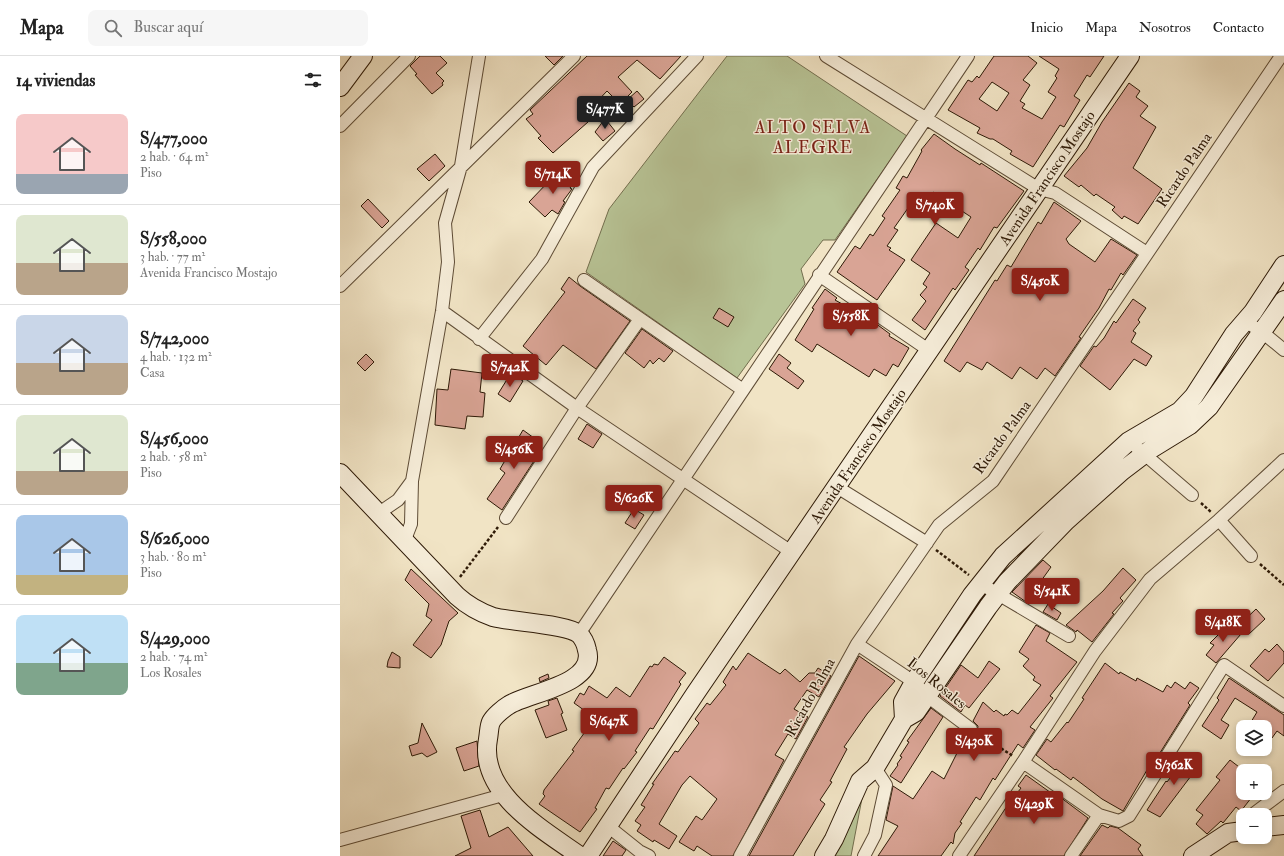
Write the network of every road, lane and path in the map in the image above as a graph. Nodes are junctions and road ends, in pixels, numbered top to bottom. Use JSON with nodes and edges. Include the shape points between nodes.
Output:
{"nodes":[{"id":1,"x":363,"y":56,"type":"edge"},
{"id":2,"x":409,"y":56,"type":"edge"},
{"id":3,"x":479,"y":56,"type":"edge"},
{"id":4,"x":574,"y":56,"type":"edge"},
{"id":5,"x":697,"y":56,"type":"edge"},
{"id":6,"x":826,"y":56,"type":"edge"},
{"id":7,"x":968,"y":56,"type":"edge"},
{"id":8,"x":1130,"y":56,"type":"edge"},
{"id":9,"x":1281,"y":56,"type":"edge"},
{"id":10,"x":340,"y":87,"type":"edge"},
{"id":11,"x":926,"y":118,"type":"junction"},
{"id":12,"x":340,"y":126,"type":"edge"},
{"id":13,"x":461,"y":166,"type":"junction"},
{"id":14,"x":1039,"y":189,"type":"junction"},
{"id":15,"x":1147,"y":253,"type":"junction"},
{"id":16,"x":1284,"y":265,"type":"edge"},
{"id":17,"x":819,"y":275,"type":"junction"},
{"id":18,"x":584,"y":280,"type":"dead end"},
{"id":19,"x":340,"y":286,"type":"edge"},
{"id":20,"x":1284,"y":300,"type":"edge"},
{"id":21,"x":442,"y":311,"type":"junction"},
{"id":22,"x":640,"y":319,"type":"junction"},
{"id":23,"x":1245,"y":321,"type":"junction"},
{"id":24,"x":1262,"y":332,"type":"junction"},
{"id":25,"x":479,"y":339,"type":"junction"},
{"id":26,"x":1284,"y":350,"type":"edge"},
{"id":27,"x":930,"y":351,"type":"junction"},
{"id":28,"x":743,"y":390,"type":"junction"},
{"id":29,"x":577,"y":408,"type":"junction"},
{"id":30,"x":1129,"y":441,"type":"junction"},
{"id":31,"x":1143,"y":454,"type":"junction"},
{"id":32,"x":1284,"y":460,"type":"edge"},
{"id":33,"x":343,"y":480,"type":"edge"},
{"id":34,"x":684,"y":480,"type":"junction"},
{"id":35,"x":412,"y":481,"type":"junction"},
{"id":36,"x":837,"y":487,"type":"junction"},
{"id":37,"x":1192,"y":495,"type":"joint"},
{"id":38,"x":378,"y":513,"type":"junction"},
{"id":39,"x":506,"y":518,"type":"joint"},
{"id":40,"x":1219,"y":520,"type":"junction"},
{"id":41,"x":404,"y":542,"type":"junction"},
{"id":42,"x":927,"y":543,"type":"junction"},
{"id":43,"x":793,"y":553,"type":"junction"},
{"id":44,"x":1251,"y":556,"type":"joint"},
{"id":45,"x":981,"y":584,"type":"junction"},
{"id":46,"x":1284,"y":585,"type":"edge"},
{"id":47,"x":450,"y":590,"type":"junction"},
{"id":48,"x":997,"y":595,"type":"junction"},
{"id":49,"x":578,"y":634,"type":"junction"},
{"id":50,"x":1069,"y":636,"type":"dead end"},
{"id":51,"x":857,"y":644,"type":"junction"},
{"id":52,"x":914,"y":682,"type":"junction"},
{"id":53,"x":926,"y":696,"type":"junction"},
{"id":54,"x":1284,"y":706,"type":"edge"},
{"id":55,"x":904,"y":719,"type":"junction"},
{"id":56,"x":971,"y":729,"type":"joint"},
{"id":57,"x":1023,"y":762,"type":"junction"},
{"id":58,"x":875,"y":768,"type":"junction"},
{"id":59,"x":1284,"y":791,"type":"edge"},
{"id":60,"x":503,"y":795,"type":"junction"},
{"id":61,"x":1261,"y":808,"type":"edge"},
{"id":62,"x":1099,"y":815,"type":"junction"},
{"id":63,"x":1284,"y":825,"type":"edge"},
{"id":64,"x":609,"y":826,"type":"junction"},
{"id":65,"x":1272,"y":826,"type":"edge"},
{"id":66,"x":1236,"y":832,"type":"edge"},
{"id":67,"x":340,"y":840,"type":"edge"},
{"id":68,"x":580,"y":856,"type":"edge"},
{"id":69,"x":588,"y":856,"type":"edge"},
{"id":70,"x":649,"y":856,"type":"edge"},
{"id":71,"x":740,"y":856,"type":"edge"},
{"id":72,"x":824,"y":856,"type":"edge"},
{"id":73,"x":864,"y":856,"type":"edge"},
{"id":74,"x":959,"y":856,"type":"edge"},
{"id":75,"x":1071,"y":856,"type":"edge"},
{"id":76,"x":1193,"y":856,"type":"edge"}],
"edges":[{"from":1,"to":10,"type":"street"},
{"from":2,"to":12,"type":"street"},
{"from":3,"to":13,"type":"street"},
{"from":4,"to":13,"type":"street"},
{"from":5,"to":25,"type":"street","via":[[593,167],[542,259]]},
{"from":6,"to":11,"type":"street"},
{"from":7,"to":11,"type":"street"},
{"from":8,"to":14,"type":"street","name":"Avenida Francisco Mostajo"},
{"from":9,"to":15,"type":"street","name":"Ricardo Palma"},
{"from":11,"to":14,"type":"street"},
{"from":11,"to":17,"type":"street"},
{"from":13,"to":19,"type":"street"},
{"from":13,"to":21,"type":"street","via":[[445,223],[448,262]]},
{"from":14,"to":15,"type":"street","via":[[1055,193]]},
{"from":14,"to":27,"type":"street","name":"Avenida Francisco Mostajo"},
{"from":15,"to":42,"type":"street","name":"Ricardo Palma","via":[[993,481],[938,525]]},
{"from":16,"to":23,"type":"street"},
{"from":17,"to":27,"type":"street"},
{"from":17,"to":28,"type":"street"},
{"from":18,"to":22,"type":"street"},
{"from":20,"to":24,"type":"street"},
{"from":21,"to":25,"type":"street"},
{"from":21,"to":35,"type":"street"},
{"from":22,"to":28,"type":"street"},
{"from":22,"to":29,"type":"street"},
{"from":23,"to":24,"type":"street"},
{"from":23,"to":30,"type":"street","via":[[1194,396],[1180,410]]},
{"from":24,"to":26,"type":"street"},
{"from":24,"to":31,"type":"street","via":[[1209,407],[1190,425]]},
{"from":25,"to":29,"type":"street"},
{"from":27,"to":36,"type":"street","name":"Avenida Francisco Mostajo"},
{"from":28,"to":34,"type":"street"},
{"from":29,"to":34,"type":"street"},
{"from":29,"to":39,"type":"street"},
{"from":30,"to":31,"type":"street"},
{"from":30,"to":45,"type":"street","via":[[1003,556]]},
{"from":31,"to":37,"type":"street"},
{"from":31,"to":48,"type":"street","via":[[1066,521]]},
{"from":32,"to":40,"type":"street"},
{"from":33,"to":38,"type":"street"},
{"from":34,"to":43,"type":"street"},
{"from":34,"to":49,"type":"street"},
{"from":35,"to":38,"type":"street","via":[[398,500]]},
{"from":35,"to":41,"type":"street","via":[[411,524]]},
{"from":36,"to":42,"type":"street"},
{"from":36,"to":43,"type":"street","name":"Avenida Francisco Mostajo"},
{"from":37,"to":40,"type":"path"},
{"from":38,"to":41,"type":"street"},
{"from":39,"to":47,"type":"path"},
{"from":40,"to":44,"type":"street"},
{"from":40,"to":57,"type":"street","via":[[1150,579],[1095,651]]},
{"from":41,"to":47,"type":"street"},
{"from":42,"to":45,"type":"path"},
{"from":42,"to":51,"type":"street","name":"Ricardo Palma"},
{"from":43,"to":64,"type":"street","name":"Avenida Francisco Mostajo","via":[[695,694]]},
{"from":44,"to":46,"type":"path"},
{"from":45,"to":48,"type":"street"},
{"from":45,"to":52,"type":"street"},
{"from":47,"to":49,"type":"street","via":[[472,609],[494,617],[563,628]]},
{"from":48,"to":50,"type":"street"},
{"from":48,"to":53,"type":"street"},
{"from":49,"to":60,"type":"street","via":[[585,642],[589,655],[584,668],[572,680],[509,705],[491,722],[487,758],[490,772]]},
{"from":51,"to":52,"type":"street","name":"Los Rosales"},
{"from":51,"to":71,"type":"street","name":"Ricardo Palma"},
{"from":52,"to":53,"type":"street","name":"Los Rosales"},
{"from":52,"to":55,"type":"street","via":[[903,702]]},
{"from":53,"to":55,"type":"street","via":[[916,712]]},
{"from":53,"to":56,"type":"street","name":"Los Rosales"},
{"from":54,"to":62,"type":"street","via":[[1224,665],[1129,816],[1119,821]]},
{"from":55,"to":58,"type":"street"},
{"from":56,"to":57,"type":"path","name":"Los Rosales"},
{"from":57,"to":62,"type":"street"},
{"from":57,"to":74,"type":"street"},
{"from":58,"to":72,"type":"street","via":[[860,781]]},
{"from":58,"to":73,"type":"street","via":[[886,785],[875,835]]},
{"from":59,"to":61,"type":"street"},
{"from":60,"to":67,"type":"street"},
{"from":60,"to":68,"type":"street","via":[[539,827]]},
{"from":62,"to":75,"type":"street"},
{"from":63,"to":65,"type":"street"},
{"from":64,"to":69,"type":"street","name":"Avenida Francisco Mostajo"},
{"from":64,"to":70,"type":"street"},
{"from":66,"to":76,"type":"street"}]}
